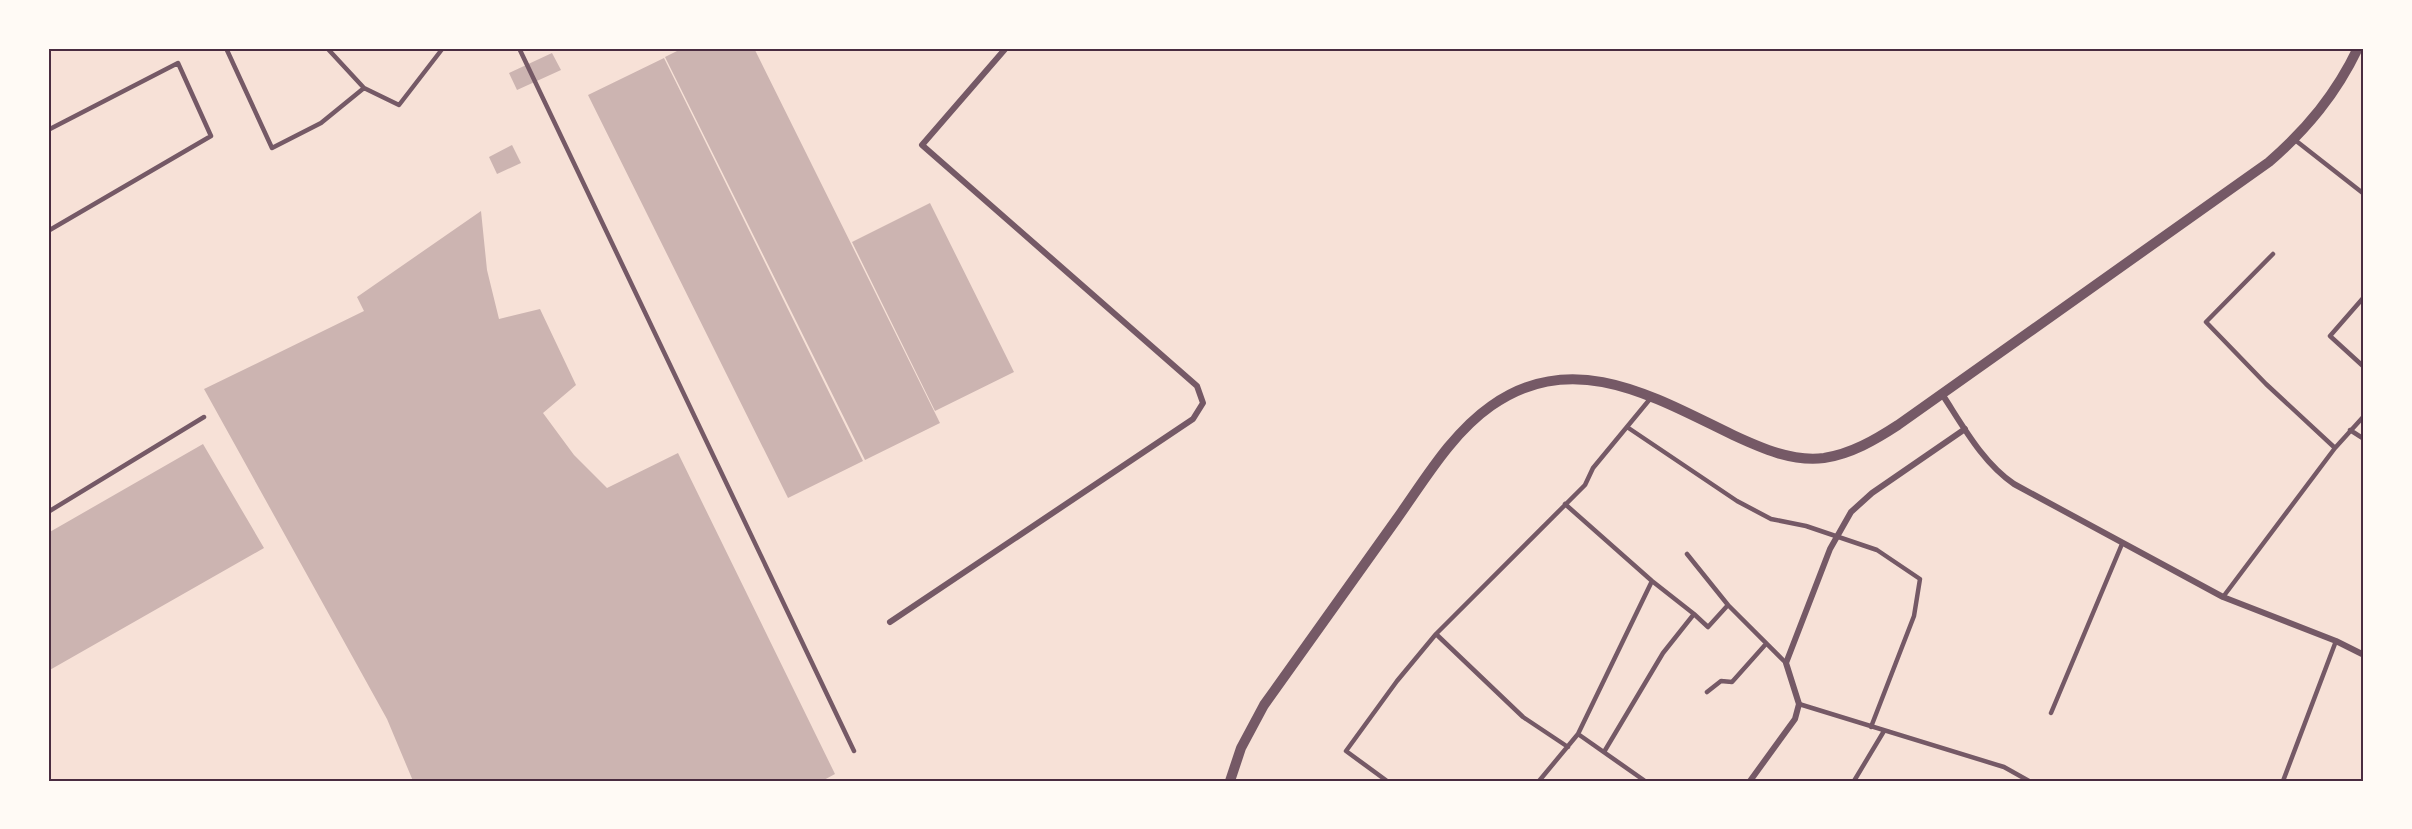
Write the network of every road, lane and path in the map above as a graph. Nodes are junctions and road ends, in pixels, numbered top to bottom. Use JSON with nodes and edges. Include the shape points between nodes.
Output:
{"nodes":[{"id":1,"x":226,"y":48,"type":"edge"},
{"id":2,"x":327,"y":48,"type":"edge"},
{"id":3,"x":443,"y":48,"type":"edge"},
{"id":4,"x":519,"y":48,"type":"edge"},
{"id":5,"x":1006,"y":48,"type":"edge"},
{"id":6,"x":2358,"y":48,"type":"edge"},
{"id":7,"x":364,"y":88,"type":"junction"},
{"id":8,"x":48,"y":130,"type":"edge"},
{"id":9,"x":2295,"y":140,"type":"junction"},
{"id":10,"x":2364,"y":194,"type":"edge"},
{"id":11,"x":48,"y":231,"type":"edge"},
{"id":12,"x":2273,"y":254,"type":"dead end"},
{"id":13,"x":2364,"y":297,"type":"edge"},
{"id":14,"x":2364,"y":367,"type":"edge"},
{"id":15,"x":1942,"y":394,"type":"junction"},
{"id":16,"x":1652,"y":397,"type":"junction"},
{"id":17,"x":2364,"y":416,"type":"edge"},
{"id":18,"x":204,"y":417,"type":"dead end"},
{"id":19,"x":1627,"y":427,"type":"junction"},
{"id":20,"x":1965,"y":429,"type":"junction"},
{"id":21,"x":2350,"y":430,"type":"junction"},
{"id":22,"x":2364,"y":439,"type":"edge"},
{"id":23,"x":2335,"y":448,"type":"junction"},
{"id":24,"x":1565,"y":504,"type":"junction"},
{"id":25,"x":48,"y":512,"type":"edge"},
{"id":26,"x":1837,"y":535,"type":"junction"},
{"id":27,"x":2122,"y":544,"type":"junction"},
{"id":28,"x":1687,"y":554,"type":"dead end"},
{"id":29,"x":1652,"y":581,"type":"junction"},
{"id":30,"x":2223,"y":597,"type":"junction"},
{"id":31,"x":1728,"y":605,"type":"junction"},
{"id":32,"x":1694,"y":614,"type":"junction"},
{"id":33,"x":890,"y":622,"type":"dead end"},
{"id":34,"x":1436,"y":634,"type":"junction"},
{"id":35,"x":2336,"y":641,"type":"junction"},
{"id":36,"x":1765,"y":645,"type":"junction"},
{"id":37,"x":2364,"y":655,"type":"edge"},
{"id":38,"x":1786,"y":663,"type":"junction"},
{"id":39,"x":1707,"y":692,"type":"dead end"},
{"id":40,"x":1799,"y":704,"type":"junction"},
{"id":41,"x":2051,"y":713,"type":"dead end"},
{"id":42,"x":1871,"y":727,"type":"junction"},
{"id":43,"x":1884,"y":730,"type":"junction"},
{"id":44,"x":1578,"y":734,"type":"junction"},
{"id":45,"x":1568,"y":747,"type":"junction"},
{"id":46,"x":854,"y":751,"type":"dead end"},
{"id":47,"x":1604,"y":752,"type":"junction"},
{"id":48,"x":1230,"y":781,"type":"edge"},
{"id":49,"x":1387,"y":781,"type":"edge"},
{"id":50,"x":1539,"y":781,"type":"edge"},
{"id":51,"x":1645,"y":781,"type":"edge"},
{"id":52,"x":1750,"y":781,"type":"edge"},
{"id":53,"x":1854,"y":781,"type":"edge"},
{"id":54,"x":2029,"y":781,"type":"edge"},
{"id":55,"x":2283,"y":781,"type":"edge"}],
"edges":[{"from":1,"to":7,"type":"lane","via":[[272,148],[321,123]]},
{"from":2,"to":7,"type":"lane"},
{"from":3,"to":7,"type":"lane","via":[[399,105]]},
{"from":4,"to":46,"type":"lane"},
{"from":5,"to":33,"type":"street","via":[[922,145],[1197,386],[1203,404],[1193,419]]},
{"from":6,"to":9,"type":"street","via":[[2326,104]]},
{"from":8,"to":11,"type":"lane","via":[[178,63],[211,136]]},
{"from":9,"to":10,"type":"lane"},
{"from":9,"to":15,"type":"street"},
{"from":12,"to":23,"type":"lane","via":[[2206,322]]},
{"from":13,"to":14,"type":"lane","via":[[2330,336]]},
{"from":15,"to":16,"type":"street","via":[[1862,446],[1823,458],[1775,453]]},
{"from":15,"to":20,"type":"street"},
{"from":16,"to":19,"type":"lane"},
{"from":16,"to":48,"type":"street","via":[[1602,380],[1543,383],[1491,405],[1470,423],[1448,447],[1264,705],[1241,748]]},
{"from":17,"to":21,"type":"lane"},
{"from":18,"to":25,"type":"lane"},
{"from":19,"to":24,"type":"lane","via":[[1593,468],[1585,485]]},
{"from":19,"to":26,"type":"lane","via":[[1737,501],[1771,519]]},
{"from":20,"to":26,"type":"street","via":[[1860,502]]},
{"from":20,"to":27,"type":"street","via":[[2002,475]]},
{"from":21,"to":22,"type":"lane"},
{"from":21,"to":23,"type":"lane"},
{"from":23,"to":30,"type":"lane"},
{"from":24,"to":29,"type":"lane"},
{"from":24,"to":34,"type":"lane"},
{"from":26,"to":38,"type":"street"},
{"from":26,"to":42,"type":"lane","via":[[1877,549],[1920,579],[1914,616]]},
{"from":27,"to":30,"type":"street"},
{"from":27,"to":41,"type":"lane"},
{"from":28,"to":31,"type":"lane"},
{"from":29,"to":32,"type":"lane"},
{"from":29,"to":44,"type":"lane"},
{"from":30,"to":35,"type":"street"},
{"from":31,"to":32,"type":"lane","via":[[1708,627]]},
{"from":31,"to":36,"type":"lane"},
{"from":32,"to":47,"type":"lane","via":[[1663,654]]},
{"from":34,"to":45,"type":"lane","via":[[1523,717]]},
{"from":34,"to":49,"type":"lane","via":[[1346,751]]},
{"from":35,"to":37,"type":"street"},
{"from":35,"to":55,"type":"lane"},
{"from":36,"to":38,"type":"lane"},
{"from":36,"to":39,"type":"lane","via":[[1732,682],[1721,681]]},
{"from":38,"to":40,"type":"street"},
{"from":40,"to":42,"type":"lane"},
{"from":40,"to":52,"type":"street","via":[[1795,719]]},
{"from":42,"to":43,"type":"lane"},
{"from":43,"to":53,"type":"lane"},
{"from":43,"to":54,"type":"lane","via":[[2004,767]]},
{"from":44,"to":45,"type":"lane"},
{"from":44,"to":47,"type":"lane"},
{"from":45,"to":50,"type":"lane"},
{"from":47,"to":51,"type":"lane"}]}
